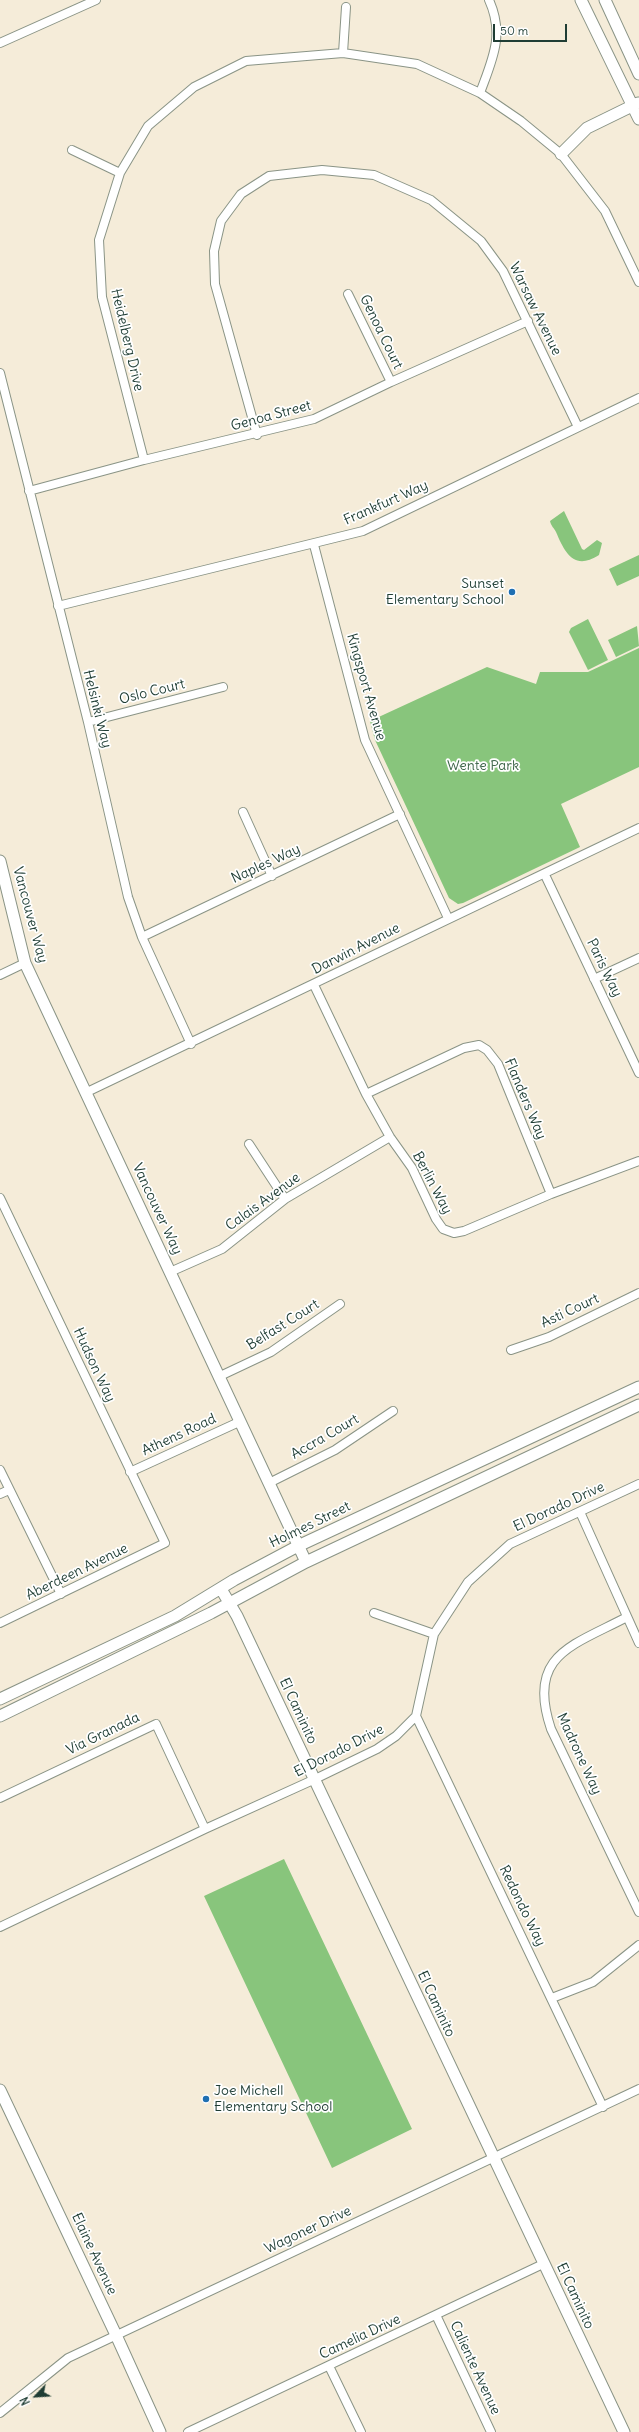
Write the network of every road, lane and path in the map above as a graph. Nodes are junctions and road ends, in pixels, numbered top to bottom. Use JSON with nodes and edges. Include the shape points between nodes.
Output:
{"nodes":[{"id":1,"x":96,"y":0,"type":"edge"},
{"id":2,"x":489,"y":0,"type":"edge"},
{"id":3,"x":581,"y":0,"type":"edge"},
{"id":4,"x":605,"y":0,"type":"edge"},
{"id":5,"x":346,"y":7,"type":"dead end"},
{"id":6,"x":0,"y":43,"type":"edge"},
{"id":7,"x":343,"y":53,"type":"junction"},
{"id":8,"x":639,"y":74,"type":"edge"},
{"id":9,"x":480,"y":93,"type":"junction"},
{"id":10,"x":636,"y":104,"type":"edge"},
{"id":11,"x":639,"y":120,"type":"edge"},
{"id":12,"x":72,"y":150,"type":"dead end"},
{"id":13,"x":561,"y":154,"type":"junction"},
{"id":14,"x":120,"y":173,"type":"junction"},
{"id":15,"x":639,"y":282,"type":"edge"},
{"id":16,"x":348,"y":294,"type":"dead end"},
{"id":17,"x":528,"y":321,"type":"junction"},
{"id":18,"x":0,"y":372,"type":"edge"},
{"id":19,"x":390,"y":382,"type":"junction"},
{"id":20,"x":2,"y":387,"type":"edge"},
{"id":21,"x":639,"y":398,"type":"edge"},
{"id":22,"x":578,"y":427,"type":"junction"},
{"id":23,"x":257,"y":435,"type":"junction"},
{"id":24,"x":144,"y":460,"type":"junction"},
{"id":25,"x":30,"y":492,"type":"junction"},
{"id":26,"x":314,"y":545,"type":"junction"},
{"id":27,"x":58,"y":606,"type":"junction"},
{"id":28,"x":224,"y":687,"type":"dead end"},
{"id":29,"x":88,"y":722,"type":"junction"},
{"id":30,"x":244,"y":812,"type":"dead end"},
{"id":31,"x":400,"y":814,"type":"junction"},
{"id":32,"x":639,"y":828,"type":"edge"},
{"id":33,"x":0,"y":862,"type":"edge"},
{"id":34,"x":545,"y":875,"type":"junction"},
{"id":35,"x":272,"y":876,"type":"junction"},
{"id":36,"x":448,"y":918,"type":"junction"},
{"id":37,"x":142,"y":937,"type":"junction"},
{"id":38,"x":639,"y":958,"type":"edge"},
{"id":39,"x":25,"y":963,"type":"junction"},
{"id":40,"x":0,"y":975,"type":"edge"},
{"id":41,"x":594,"y":979,"type":"junction"},
{"id":42,"x":314,"y":985,"type":"junction"},
{"id":43,"x":191,"y":1044,"type":"junction"},
{"id":44,"x":639,"y":1072,"type":"edge"},
{"id":45,"x":85,"y":1093,"type":"junction"},
{"id":46,"x":366,"y":1094,"type":"junction"},
{"id":47,"x":390,"y":1137,"type":"junction"},
{"id":48,"x":249,"y":1144,"type":"dead end"},
{"id":49,"x":639,"y":1161,"type":"edge"},
{"id":50,"x":551,"y":1194,"type":"junction"},
{"id":51,"x":0,"y":1198,"type":"edge"},
{"id":52,"x":285,"y":1199,"type":"junction"},
{"id":53,"x":170,"y":1272,"type":"junction"},
{"id":54,"x":639,"y":1293,"type":"edge"},
{"id":55,"x":340,"y":1304,"type":"dead end"},
{"id":56,"x":511,"y":1350,"type":"dead end"},
{"id":57,"x":218,"y":1376,"type":"junction"},
{"id":58,"x":639,"y":1387,"type":"edge"},
{"id":59,"x":639,"y":1405,"type":"edge"},
{"id":60,"x":394,"y":1412,"type":"dead end"},
{"id":61,"x":239,"y":1422,"type":"junction"},
{"id":62,"x":0,"y":1470,"type":"edge"},
{"id":63,"x":130,"y":1472,"type":"junction"},
{"id":64,"x":269,"y":1483,"type":"junction"},
{"id":65,"x":639,"y":1484,"type":"edge"},
{"id":66,"x":9,"y":1490,"type":"junction"},
{"id":67,"x":0,"y":1494,"type":"edge"},
{"id":68,"x":580,"y":1512,"type":"junction"},
{"id":69,"x":165,"y":1543,"type":"joint"},
{"id":70,"x":298,"y":1546,"type":"junction"},
{"id":71,"x":306,"y":1562,"type":"junction"},
{"id":72,"x":221,"y":1589,"type":"junction"},
{"id":73,"x":61,"y":1594,"type":"junction"},
{"id":74,"x":230,"y":1603,"type":"junction"},
{"id":75,"x":374,"y":1613,"type":"dead end"},
{"id":76,"x":627,"y":1618,"type":"junction"},
{"id":77,"x":0,"y":1623,"type":"edge"},
{"id":78,"x":434,"y":1634,"type":"junction"},
{"id":79,"x":639,"y":1643,"type":"edge"},
{"id":80,"x":0,"y":1699,"type":"edge"},
{"id":81,"x":0,"y":1716,"type":"edge"},
{"id":82,"x":416,"y":1716,"type":"junction"},
{"id":83,"x":314,"y":1780,"type":"junction"},
{"id":84,"x":0,"y":1798,"type":"edge"},
{"id":85,"x":205,"y":1829,"type":"junction"},
{"id":86,"x":639,"y":1912,"type":"edge"},
{"id":87,"x":0,"y":1927,"type":"edge"},
{"id":88,"x":639,"y":1945,"type":"edge"},
{"id":89,"x":552,"y":1998,"type":"junction"},
{"id":90,"x":639,"y":2089,"type":"edge"},
{"id":91,"x":0,"y":2090,"type":"edge"},
{"id":92,"x":604,"y":2108,"type":"junction"},
{"id":93,"x":492,"y":2158,"type":"junction"},
{"id":94,"x":543,"y":2264,"type":"junction"},
{"id":95,"x":436,"y":2315,"type":"junction"},
{"id":96,"x":116,"y":2335,"type":"junction"},
{"id":97,"x":330,"y":2366,"type":"junction"},
{"id":98,"x":0,"y":2413,"type":"edge"},
{"id":99,"x":160,"y":2432,"type":"edge"},
{"id":100,"x":188,"y":2432,"type":"edge"},
{"id":101,"x":361,"y":2432,"type":"edge"},
{"id":102,"x":491,"y":2432,"type":"edge"},
{"id":103,"x":624,"y":2432,"type":"edge"}],
"edges":[{"from":1,"to":6,"type":"street"},
{"from":2,"to":9,"type":"street","via":[[495,12],[497,48]]},
{"from":3,"to":10,"type":"street"},
{"from":4,"to":8,"type":"street"},
{"from":5,"to":7,"type":"street"},
{"from":7,"to":9,"type":"street","name":"Heidelberg Drive","via":[[417,64]]},
{"from":7,"to":14,"type":"street","name":"Heidelberg Drive","via":[[246,61],[194,86],[148,126]]},
{"from":9,"to":13,"type":"street","name":"Heidelberg Drive","via":[[521,121]]},
{"from":10,"to":11,"type":"street"},
{"from":10,"to":13,"type":"street","via":[[587,128]]},
{"from":12,"to":14,"type":"street"},
{"from":13,"to":15,"type":"street","name":"Heidelberg Drive","via":[[604,211]]},
{"from":14,"to":24,"type":"street","name":"Heidelberg Drive","via":[[99,240],[102,297]]},
{"from":16,"to":19,"type":"street","name":"Genoa Court"},
{"from":17,"to":19,"type":"street","name":"Genoa Street"},
{"from":17,"to":22,"type":"street","name":"Warsaw Avenue"},
{"from":17,"to":23,"type":"street","name":"Warsaw Avenue","via":[[503,270],[481,242],[431,200],[374,176],[322,170],[269,176],[241,194],[221,221],[214,251],[215,284]]},
{"from":18,"to":20,"type":"street","name":"Helsinki Way"},
{"from":19,"to":23,"type":"street","name":"Genoa Street","via":[[314,419]]},
{"from":20,"to":25,"type":"street","name":"Helsinki Way"},
{"from":21,"to":22,"type":"street","name":"Frankfurt Way"},
{"from":22,"to":26,"type":"street","name":"Frankfurt Way","via":[[363,531]]},
{"from":23,"to":24,"type":"street","name":"Genoa Street"},
{"from":24,"to":25,"type":"street","name":"Genoa Street"},
{"from":25,"to":27,"type":"street","name":"Helsinki Way"},
{"from":26,"to":27,"type":"street","name":"Frankfurt Way"},
{"from":26,"to":31,"type":"street","name":"Kingsport Avenue","via":[[365,740]]},
{"from":27,"to":29,"type":"street","name":"Helsinki Way"},
{"from":28,"to":29,"type":"street","name":"Oslo Court"},
{"from":29,"to":37,"type":"street","name":"Helsinki Way","via":[[128,897]]},
{"from":30,"to":35,"type":"street"},
{"from":31,"to":35,"type":"street","name":"Naples Way"},
{"from":31,"to":36,"type":"street","name":"Kingsport Avenue"},
{"from":32,"to":34,"type":"street","name":"Darwin Avenue"},
{"from":33,"to":39,"type":"street","name":"Vancouver Way"},
{"from":34,"to":36,"type":"street","name":"Darwin Avenue"},
{"from":34,"to":41,"type":"street","name":"Paris Way"},
{"from":35,"to":37,"type":"street","name":"Naples Way"},
{"from":36,"to":42,"type":"street","name":"Darwin Avenue"},
{"from":37,"to":43,"type":"street","name":"Helsinki Way"},
{"from":38,"to":41,"type":"street"},
{"from":39,"to":40,"type":"street"},
{"from":39,"to":45,"type":"street","name":"Vancouver Way"},
{"from":41,"to":44,"type":"street","name":"Paris Way"},
{"from":42,"to":43,"type":"street","name":"Darwin Avenue"},
{"from":42,"to":46,"type":"street","name":"Berlin Way"},
{"from":43,"to":45,"type":"street","name":"Darwin Avenue"},
{"from":45,"to":53,"type":"street","name":"Vancouver Way"},
{"from":46,"to":47,"type":"street","name":"Berlin Way"},
{"from":46,"to":50,"type":"street","name":"Flanders Way","via":[[464,1048],[479,1045],[487,1050],[498,1064]]},
{"from":47,"to":50,"type":"street","name":"Berlin Way","via":[[412,1168],[436,1219],[443,1229],[454,1233]]},
{"from":47,"to":52,"type":"street","name":"Calais Avenue"},
{"from":48,"to":52,"type":"street"},
{"from":49,"to":50,"type":"street","name":"Berlin Way"},
{"from":51,"to":63,"type":"street","name":"Hudson Way"},
{"from":52,"to":53,"type":"street","name":"Calais Avenue","via":[[222,1249]]},
{"from":53,"to":57,"type":"street","name":"Vancouver Way"},
{"from":54,"to":56,"type":"street","name":"Asti Court","via":[[549,1337]]},
{"from":55,"to":57,"type":"street","name":"Belfast Court","via":[[271,1352]]},
{"from":57,"to":61,"type":"street","name":"Vancouver Way"},
{"from":58,"to":70,"type":"street","name":"Holmes Street"},
{"from":59,"to":71,"type":"street"},
{"from":60,"to":64,"type":"street","name":"Accra Court","via":[[335,1450]]},
{"from":61,"to":63,"type":"street","name":"Athens Road"},
{"from":61,"to":64,"type":"street","name":"Vancouver Way"},
{"from":62,"to":66,"type":"street"},
{"from":63,"to":69,"type":"street","name":"Hudson Way"},
{"from":64,"to":70,"type":"street","name":"Vancouver Way"},
{"from":65,"to":68,"type":"street","name":"El Dorado Drive"},
{"from":66,"to":67,"type":"street"},
{"from":66,"to":73,"type":"street"},
{"from":68,"to":76,"type":"street"},
{"from":68,"to":78,"type":"street","name":"El Dorado Drive","via":[[510,1544],[468,1582]]},
{"from":69,"to":73,"type":"street","name":"Aberdeen Avenue"},
{"from":70,"to":71,"type":"street","name":"Vancouver Way"},
{"from":70,"to":72,"type":"street","name":"Holmes Street"},
{"from":71,"to":74,"type":"street"},
{"from":72,"to":74,"type":"street","name":"El Caminito"},
{"from":72,"to":80,"type":"street","name":"Holmes Street","via":[[174,1616]]},
{"from":73,"to":77,"type":"street","name":"Aberdeen Avenue"},
{"from":74,"to":81,"type":"street"},
{"from":74,"to":83,"type":"street","name":"El Caminito"},
{"from":75,"to":78,"type":"street"},
{"from":76,"to":79,"type":"street"},
{"from":76,"to":86,"type":"street","name":"Madrone Way","via":[[564,1650],[551,1663],[543,1684],[544,1707],[551,1729]]},
{"from":78,"to":82,"type":"street","name":"El Dorado Drive"},
{"from":82,"to":83,"type":"street","name":"El Dorado Drive","via":[[396,1736],[377,1749]]},
{"from":82,"to":89,"type":"street","name":"Redondo Way"},
{"from":83,"to":85,"type":"street","name":"El Dorado Drive"},
{"from":83,"to":93,"type":"street","name":"El Caminito"},
{"from":84,"to":85,"type":"street","name":"Via Granada","via":[[156,1724]]},
{"from":85,"to":87,"type":"street","name":"El Dorado Drive"},
{"from":88,"to":89,"type":"street","via":[[593,1982]]},
{"from":89,"to":92,"type":"street","name":"Redondo Way"},
{"from":90,"to":92,"type":"street","name":"Wagoner Drive"},
{"from":91,"to":96,"type":"street","name":"Elaine Avenue"},
{"from":92,"to":93,"type":"street","name":"Wagoner Drive"},
{"from":93,"to":94,"type":"street","name":"El Caminito"},
{"from":93,"to":96,"type":"street","name":"Wagoner Drive"},
{"from":94,"to":95,"type":"street","name":"Camelia Drive"},
{"from":94,"to":103,"type":"street","name":"El Caminito"},
{"from":95,"to":97,"type":"street","name":"Camelia Drive"},
{"from":95,"to":102,"type":"street","name":"Caliente Avenue"},
{"from":96,"to":98,"type":"street","name":"Wagoner Drive","via":[[68,2358]]},
{"from":96,"to":99,"type":"street","name":"Elaine Avenue"},
{"from":97,"to":100,"type":"street","name":"Camelia Drive"},
{"from":97,"to":101,"type":"street"}]}
